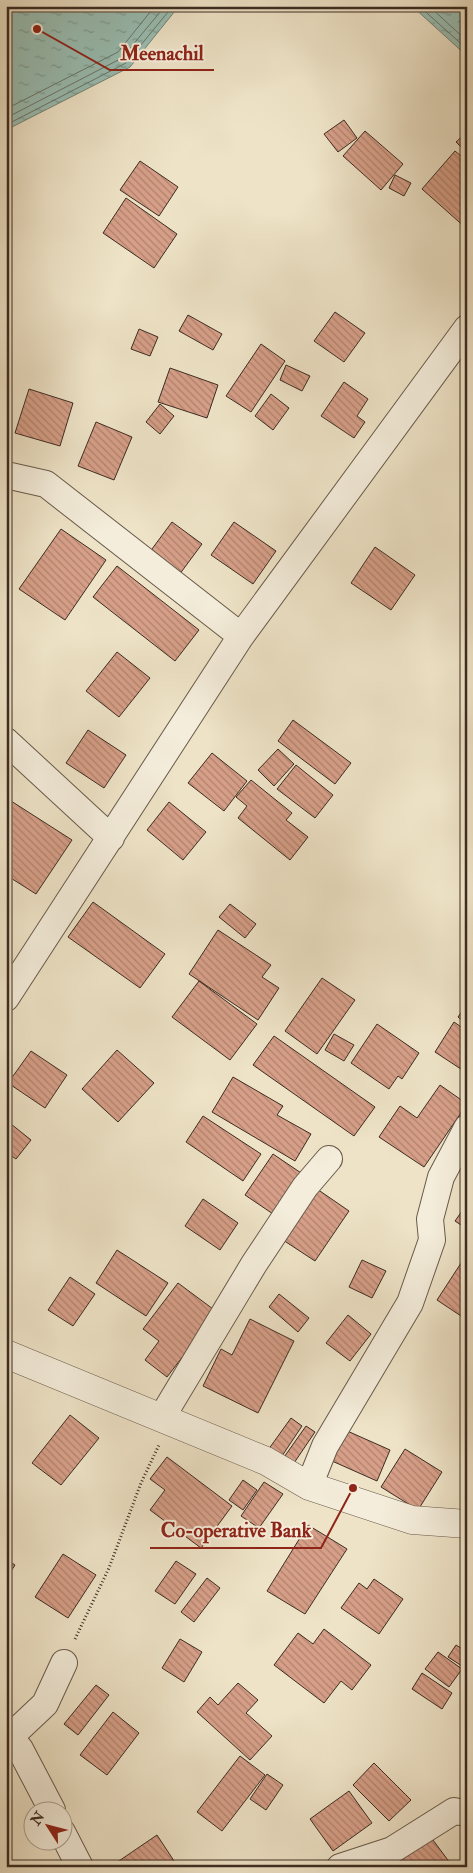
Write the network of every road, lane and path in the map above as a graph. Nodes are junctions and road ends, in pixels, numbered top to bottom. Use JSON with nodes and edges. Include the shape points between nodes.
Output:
{"nodes":[{"id":1,"x":467,"y":328,"type":"edge"},
{"id":2,"x":6,"y":475,"type":"edge"},
{"id":3,"x":241,"y":636,"type":"junction"},
{"id":4,"x":6,"y":741,"type":"edge"},
{"id":5,"x":111,"y":838,"type":"junction"},
{"id":6,"x":6,"y":998,"type":"edge"},
{"id":7,"x":467,"y":1128,"type":"edge"},
{"id":8,"x":329,"y":1159,"type":"dead end"},
{"id":9,"x":6,"y":1354,"type":"edge"},
{"id":10,"x":166,"y":1418,"type":"junction"},
{"id":11,"x":308,"y":1486,"type":"junction"},
{"id":12,"x":467,"y":1524,"type":"edge"},
{"id":13,"x":64,"y":1663,"type":"joint"},
{"id":14,"x":8,"y":1736,"type":"edge"},
{"id":15,"x":47,"y":1800,"type":"edge"},
{"id":16,"x":467,"y":1813,"type":"edge"},
{"id":17,"x":71,"y":1850,"type":"edge"},
{"id":18,"x":80,"y":1867,"type":"edge"},
{"id":19,"x":340,"y":1867,"type":"edge"}],
"edges":[{"from":1,"to":3,"type":"street"},
{"from":2,"to":3,"type":"street","via":[[46,484]]},
{"from":3,"to":5,"type":"street"},
{"from":4,"to":5,"type":"street"},
{"from":5,"to":6,"type":"street"},
{"from":7,"to":11,"type":"street","via":[[440,1177],[430,1219],[432,1240],[410,1303],[325,1446]]},
{"from":8,"to":10,"type":"street","via":[[305,1187],[254,1264]]},
{"from":9,"to":10,"type":"street"},
{"from":10,"to":11,"type":"street","via":[[266,1461]]},
{"from":10,"to":13,"type":"path","via":[[109,1568]]},
{"from":11,"to":12,"type":"street","via":[[412,1520]]},
{"from":13,"to":14,"type":"street","via":[[45,1704]]},
{"from":14,"to":15,"type":"street","via":[[20,1749]]},
{"from":16,"to":19,"type":"street","via":[[454,1811],[392,1850]]},
{"from":17,"to":18,"type":"street"}]}
